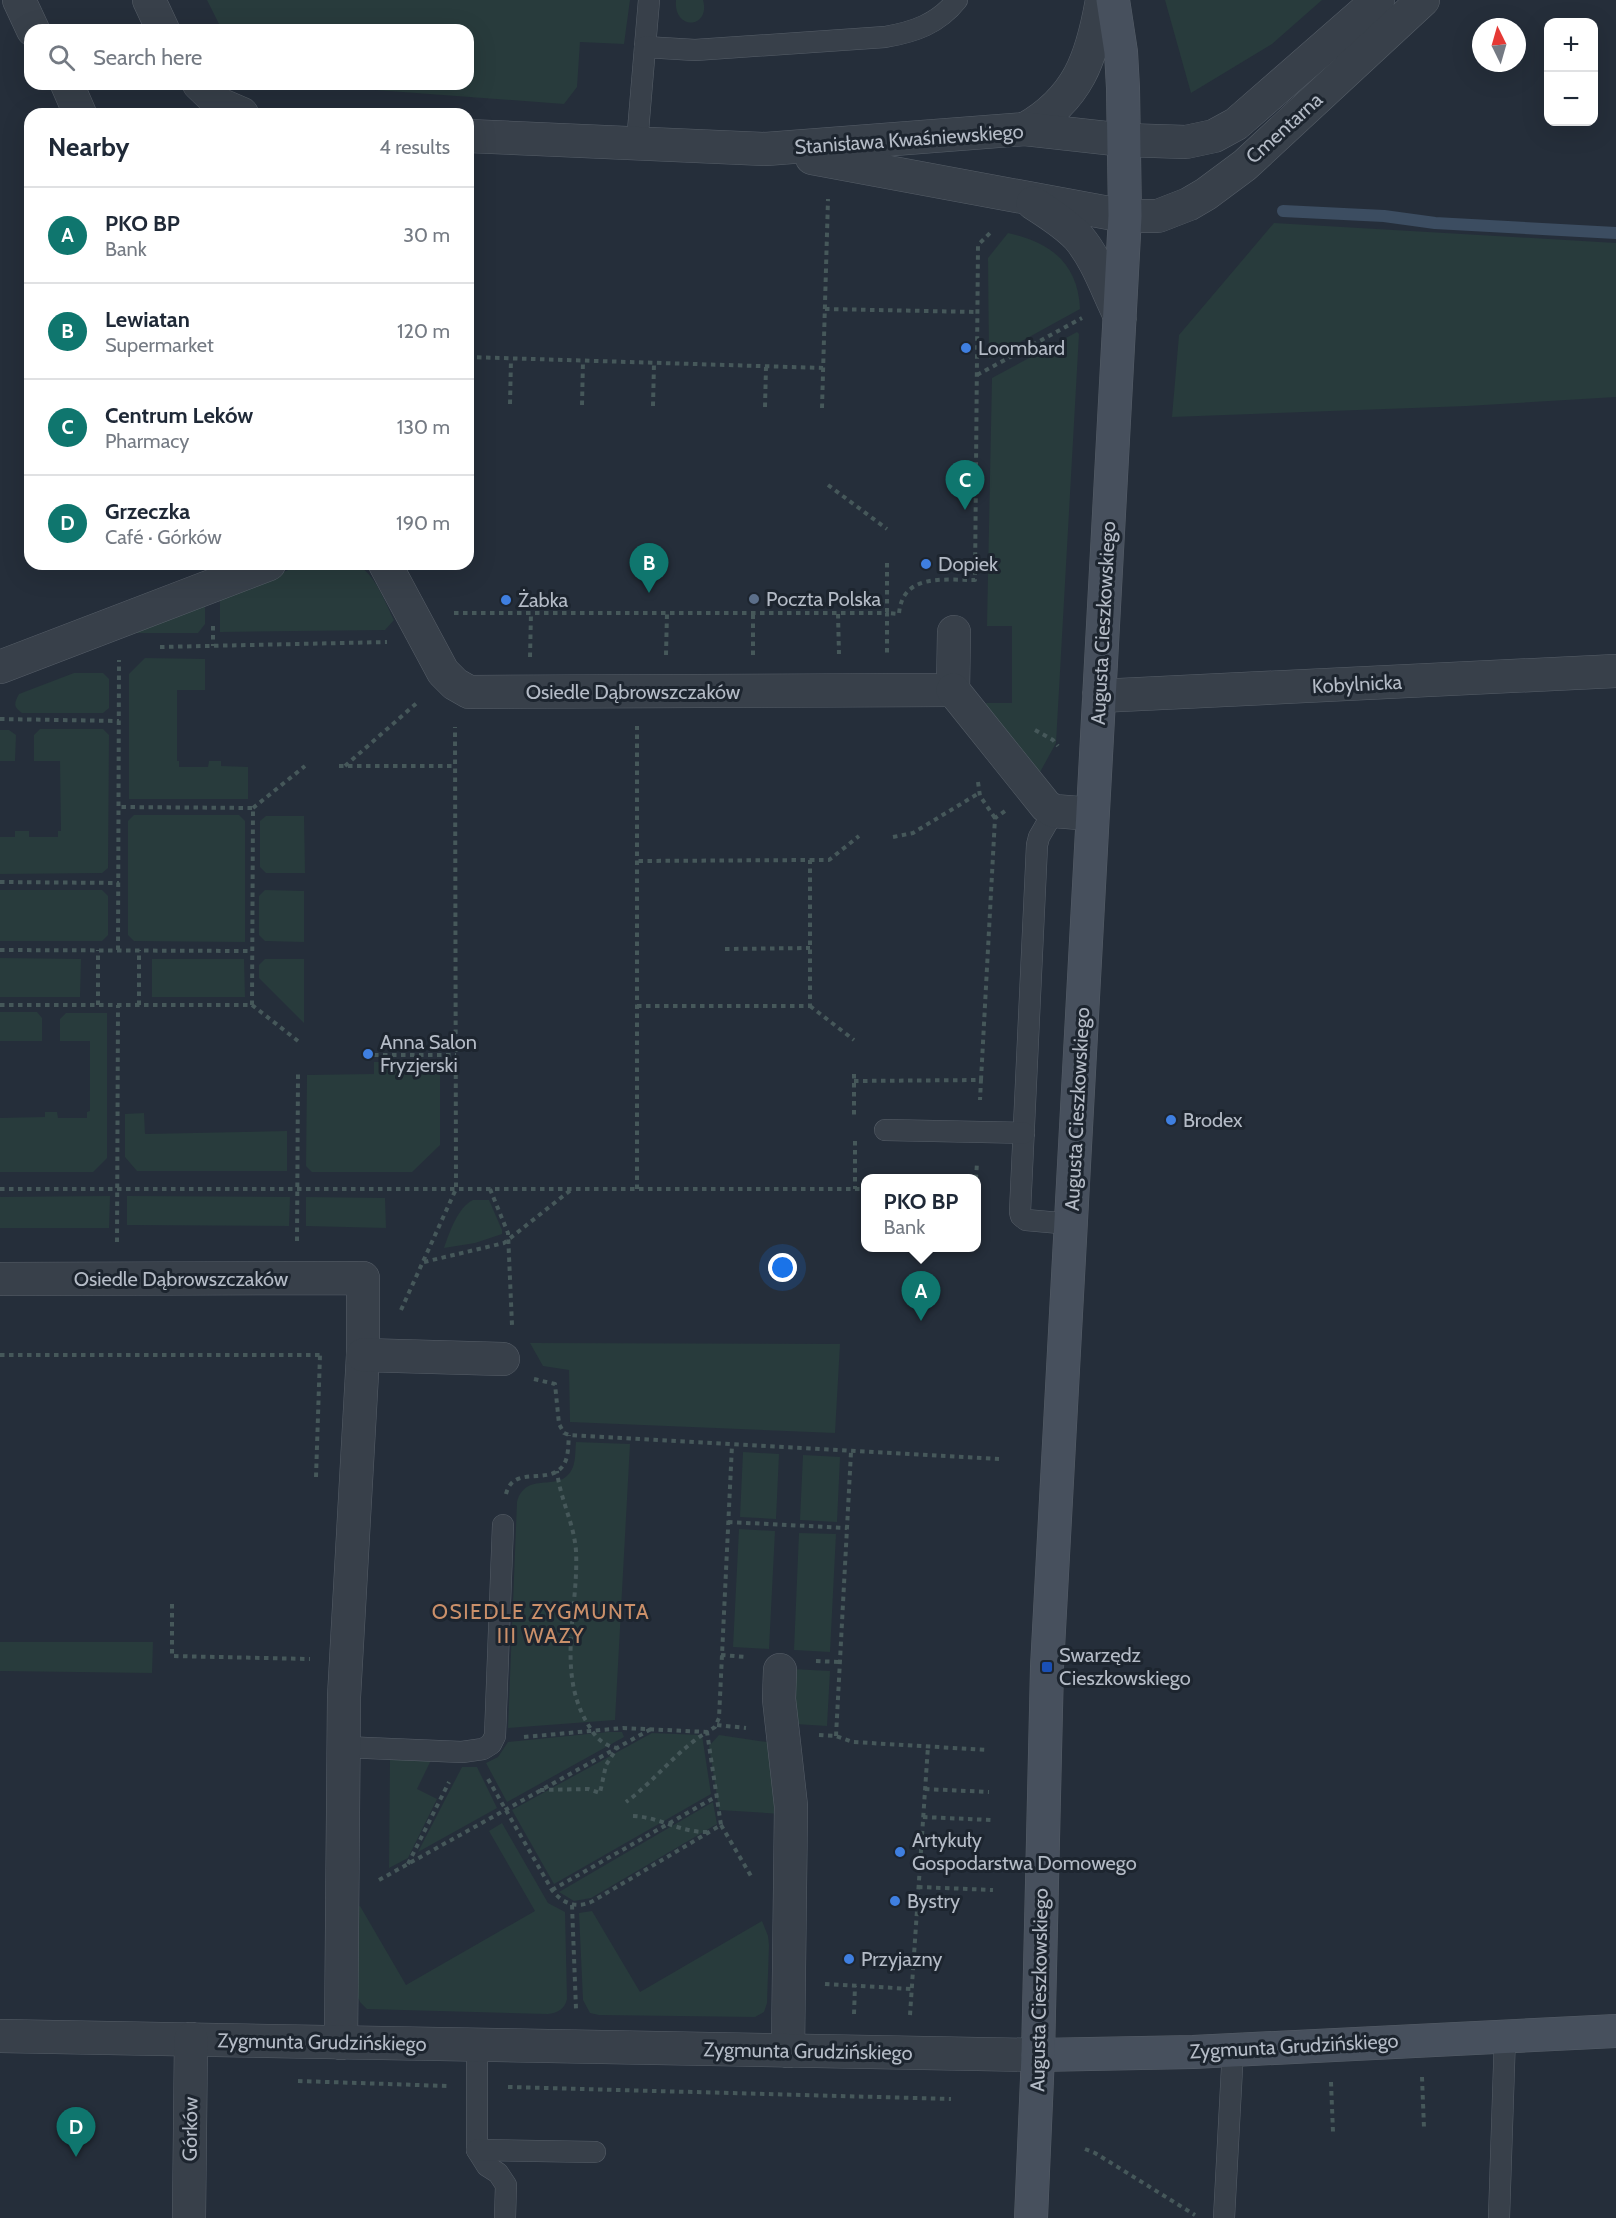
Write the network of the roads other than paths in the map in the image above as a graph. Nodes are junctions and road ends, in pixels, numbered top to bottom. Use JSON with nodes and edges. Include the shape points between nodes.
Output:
{"nodes":[{"id":1,"x":19,"y":0,"type":"edge"},
{"id":2,"x":149,"y":0,"type":"edge"},
{"id":3,"x":649,"y":0,"type":"edge"},
{"id":4,"x":957,"y":0,"type":"edge"},
{"id":5,"x":1102,"y":0,"type":"edge"},
{"id":6,"x":1113,"y":0,"type":"edge"},
{"id":7,"x":1378,"y":0,"type":"edge"},
{"id":8,"x":1423,"y":0,"type":"edge"},
{"id":9,"x":30,"y":24,"type":"edge"},
{"id":10,"x":160,"y":24,"type":"edge"},
{"id":11,"x":645,"y":47,"type":"junction"},
{"id":12,"x":70,"y":90,"type":"edge"},
{"id":13,"x":77,"y":108,"type":"edge"},
{"id":14,"x":1025,"y":129,"type":"junction"},
{"id":15,"x":474,"y":136,"type":"edge"},
{"id":16,"x":1124,"y":140,"type":"junction"},
{"id":17,"x":637,"y":144,"type":"junction"},
{"id":18,"x":766,"y":149,"type":"junction"},
{"id":19,"x":1026,"y":198,"type":"junction"},
{"id":20,"x":1125,"y":216,"type":"junction"},
{"id":21,"x":1104,"y":317,"type":"junction"},
{"id":22,"x":253,"y":570,"type":"edge"},
{"id":23,"x":388,"y":570,"type":"edge"},
{"id":24,"x":954,"y":632,"type":"dead end"},
{"id":25,"x":0,"y":667,"type":"edge"},
{"id":26,"x":1616,"y":671,"type":"edge"},
{"id":27,"x":953,"y":690,"type":"junction"},
{"id":28,"x":1099,"y":696,"type":"junction"},
{"id":29,"x":1045,"y":802,"type":"junction"},
{"id":30,"x":1092,"y":814,"type":"junction"},
{"id":31,"x":885,"y":1130,"type":"dead end"},
{"id":32,"x":1024,"y":1133,"type":"junction"},
{"id":33,"x":1071,"y":1224,"type":"junction"},
{"id":34,"x":0,"y":1279,"type":"edge"},
{"id":35,"x":369,"y":1349,"type":"junction"},
{"id":36,"x":503,"y":1359,"type":"dead end"},
{"id":37,"x":503,"y":1525,"type":"road end"},
{"id":38,"x":780,"y":1670,"type":"dead end"},
{"id":39,"x":344,"y":1747,"type":"junction"},
{"id":40,"x":1616,"y":2031,"type":"edge"},
{"id":41,"x":0,"y":2036,"type":"edge"},
{"id":42,"x":1505,"y":2036,"type":"junction"},
{"id":43,"x":191,"y":2039,"type":"junction"},
{"id":44,"x":341,"y":2043,"type":"junction"},
{"id":45,"x":477,"y":2045,"type":"junction"},
{"id":46,"x":1233,"y":2049,"type":"junction"},
{"id":47,"x":788,"y":2051,"type":"junction"},
{"id":48,"x":1038,"y":2055,"type":"junction"},
{"id":49,"x":477,"y":2150,"type":"junction"},
{"id":50,"x":595,"y":2152,"type":"dead end"},
{"id":51,"x":189,"y":2218,"type":"edge"},
{"id":52,"x":505,"y":2218,"type":"edge"},
{"id":53,"x":1031,"y":2218,"type":"edge"},
{"id":54,"x":1224,"y":2218,"type":"edge"},
{"id":55,"x":1499,"y":2218,"type":"edge"}],
"edges":[{"from":1,"to":9,"type":"street"},
{"from":2,"to":10,"type":"street"},
{"from":3,"to":11,"type":"lane"},
{"from":4,"to":11,"type":"lane","via":[[925,27],[905,34],[695,50]]},
{"from":5,"to":14,"type":"street","via":[[1094,39],[1078,80],[1053,110]]},
{"from":6,"to":16,"type":"street","name":"Augusta Cieszkowskiego","via":[[1121,58]]},
{"from":7,"to":16,"type":"street","name":"Cmentarna","via":[[1228,129],[1186,141]]},
{"from":8,"to":20,"type":"street","name":"Cmentarna","via":[[1245,165],[1206,194],[1158,216]]},
{"from":11,"to":17,"type":"lane"},
{"from":12,"to":13,"type":"street"},
{"from":14,"to":16,"type":"street","name":"Stanisława Kwaśniewskiego"},
{"from":14,"to":18,"type":"street","name":"Stanisława Kwaśniewskiego"},
{"from":15,"to":17,"type":"street","name":"Stanisława Kwaśniewskiego"},
{"from":16,"to":20,"type":"street","name":"Augusta Cieszkowskiego"},
{"from":17,"to":18,"type":"street","name":"Stanisława Kwaśniewskiego"},
{"from":18,"to":19,"type":"street","name":"Stanisława Kwaśniewskiego"},
{"from":19,"to":20,"type":"street","name":"Stanisława Kwaśniewskiego"},
{"from":19,"to":21,"type":"street","name":"Stanisława Kwaśniewskiego","via":[[1078,238],[1097,267]]},
{"from":20,"to":21,"type":"street","name":"Augusta Cieszkowskiego"},
{"from":21,"to":28,"type":"street","name":"Augusta Cieszkowskiego"},
{"from":22,"to":25,"type":"street"},
{"from":23,"to":27,"type":"street","name":"Osiedle Dąbrowszczaków","via":[[443,672],[469,692]]},
{"from":24,"to":27,"type":"street"},
{"from":26,"to":28,"type":"street","name":"Kobylnicka"},
{"from":27,"to":29,"type":"street"},
{"from":28,"to":30,"type":"street","name":"Augusta Cieszkowskiego"},
{"from":29,"to":30,"type":"street"},
{"from":29,"to":32,"type":"lane","via":[[1037,845]]},
{"from":30,"to":33,"type":"street","name":"Augusta Cieszkowskiego"},
{"from":31,"to":32,"type":"lane"},
{"from":32,"to":33,"type":"lane","via":[[1021,1216],[1028,1221]]},
{"from":33,"to":48,"type":"street","name":"Augusta Cieszkowskiego","via":[[1047,1667]]},
{"from":34,"to":35,"type":"street","name":"Osiedle Dąbrowszczaków","via":[[363,1278]]},
{"from":35,"to":36,"type":"street"},
{"from":35,"to":39,"type":"street","via":[[344,1697]]},
{"from":37,"to":39,"type":"lane","via":[[487,1745],[453,1752]]},
{"from":38,"to":47,"type":"street","via":[[779,1699],[792,1806]]},
{"from":39,"to":44,"type":"street"},
{"from":40,"to":42,"type":"street","name":"Zygmunta Grudzińskiego"},
{"from":41,"to":43,"type":"street","name":"Zygmunta Grudzińskiego"},
{"from":42,"to":46,"type":"street","name":"Zygmunta Grudzińskiego"},
{"from":42,"to":55,"type":"lane"},
{"from":43,"to":44,"type":"street","name":"Zygmunta Grudzińskiego"},
{"from":43,"to":51,"type":"street","name":"Górków"},
{"from":44,"to":45,"type":"street","name":"Zygmunta Grudzińskiego"},
{"from":45,"to":47,"type":"street","name":"Zygmunta Grudzińskiego"},
{"from":45,"to":49,"type":"lane"},
{"from":46,"to":48,"type":"street","name":"Zygmunta Grudzińskiego"},
{"from":46,"to":54,"type":"lane"},
{"from":47,"to":48,"type":"street","name":"Zygmunta Grudzińskiego"},
{"from":48,"to":53,"type":"street","name":"Augusta Cieszkowskiego"},
{"from":49,"to":50,"type":"lane"},
{"from":49,"to":52,"type":"lane","via":[[486,2166],[498,2173],[506,2186]]}]}
